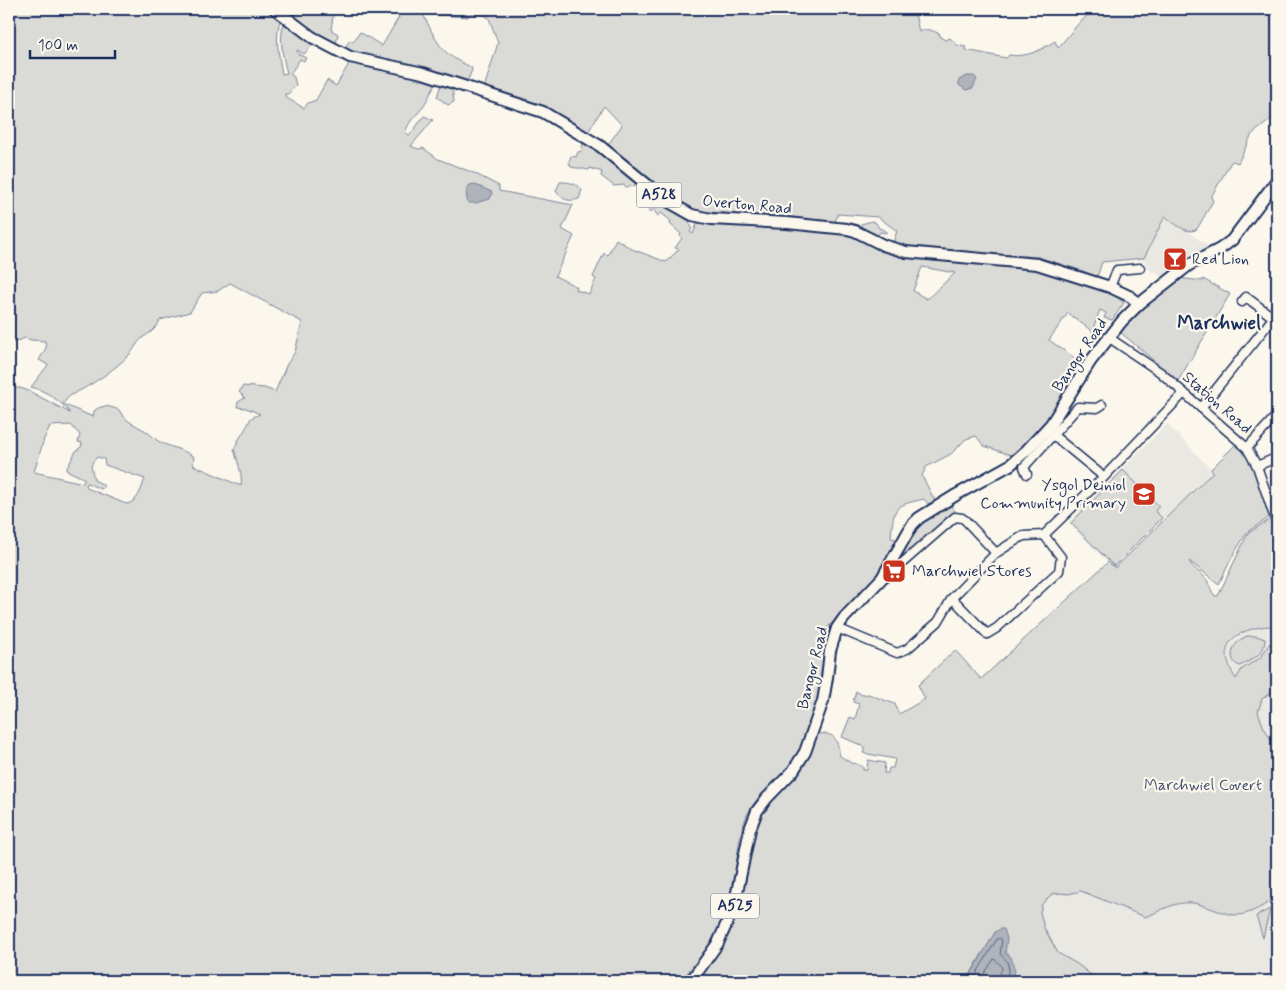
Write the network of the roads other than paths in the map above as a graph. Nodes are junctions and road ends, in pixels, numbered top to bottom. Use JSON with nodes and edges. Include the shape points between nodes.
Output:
{"nodes":[{"id":1,"x":276,"y":9,"type":"edge"},
{"id":2,"x":1277,"y":180,"type":"edge"},
{"id":3,"x":1140,"y":268,"type":"dead end"},
{"id":4,"x":1110,"y":287,"type":"junction"},
{"id":5,"x":1242,"y":302,"type":"dead end"},
{"id":6,"x":1138,"y":304,"type":"junction"},
{"id":7,"x":1276,"y":316,"type":"edge"},
{"id":8,"x":1108,"y":337,"type":"junction"},
{"id":9,"x":1184,"y":393,"type":"junction"},
{"id":10,"x":1102,"y":405,"type":"dead end"},
{"id":11,"x":1201,"y":408,"type":"junction"},
{"id":12,"x":1276,"y":419,"type":"edge"},
{"id":13,"x":1053,"y":435,"type":"junction"},
{"id":14,"x":1247,"y":448,"type":"junction"},
{"id":15,"x":1277,"y":461,"type":"edge"},
{"id":16,"x":1257,"y":466,"type":"junction"},
{"id":17,"x":1024,"y":469,"type":"dead end"},
{"id":18,"x":1104,"y":476,"type":"junction"},
{"id":19,"x":1274,"y":516,"type":"dead end"},
{"id":20,"x":1044,"y":535,"type":"junction"},
{"id":21,"x":996,"y":554,"type":"junction"},
{"id":22,"x":900,"y":565,"type":"dead end"},
{"id":23,"x":952,"y":598,"type":"junction"},
{"id":24,"x":837,"y":628,"type":"junction"},
{"id":25,"x":691,"y":981,"type":"edge"}],
"edges":[{"from":1,"to":4,"type":"main road","name":"Overton Road","number":"A528","via":[[312,37],[350,57],[423,73],[543,112],[600,146],[667,201],[692,215],[847,229],[900,250],[1037,264]]},
{"from":2,"to":6,"type":"main road","number":"A525","via":[[1232,240],[1188,264]]},
{"from":3,"to":4,"type":"street","via":[[1116,268]]},
{"from":4,"to":6,"type":"main road","name":"Overton Road","number":"A528"},
{"from":5,"to":7,"type":"street","via":[[1246,297]]},
{"from":6,"to":8,"type":"main road","name":"Bangor Road","number":"A525"},
{"from":7,"to":11,"type":"street"},
{"from":8,"to":9,"type":"street","name":"Station Road","via":[[1160,372]]},
{"from":8,"to":24,"type":"main road","name":"Bangor Road","number":"A525","via":[[1051,424],[1027,450],[1010,465],[919,518],[882,578]]},
{"from":9,"to":11,"type":"street","name":"Station Road"},
{"from":9,"to":18,"type":"street"},
{"from":10,"to":13,"type":"street","via":[[1097,408],[1078,407]]},
{"from":11,"to":14,"type":"street","name":"Station Road"},
{"from":12,"to":14,"type":"street"},
{"from":13,"to":17,"type":"street"},
{"from":13,"to":18,"type":"street"},
{"from":14,"to":16,"type":"street","name":"Station Road"},
{"from":15,"to":16,"type":"street"},
{"from":16,"to":19,"type":"street","name":"Station Road"},
{"from":18,"to":20,"type":"street"},
{"from":20,"to":21,"type":"street","via":[[1023,536]]},
{"from":20,"to":23,"type":"street","via":[[1061,557],[1059,572],[997,628],[987,634]]},
{"from":21,"to":22,"type":"street","via":[[965,520],[955,518],[908,562]]},
{"from":21,"to":23,"type":"street"},
{"from":23,"to":24,"type":"street","via":[[938,622],[900,652]]},
{"from":24,"to":25,"type":"main road","name":"Bangor Road","number":"A525","via":[[830,652],[828,678],[805,752],[793,771],[757,811],[750,829],[734,907],[718,943]]}]}
